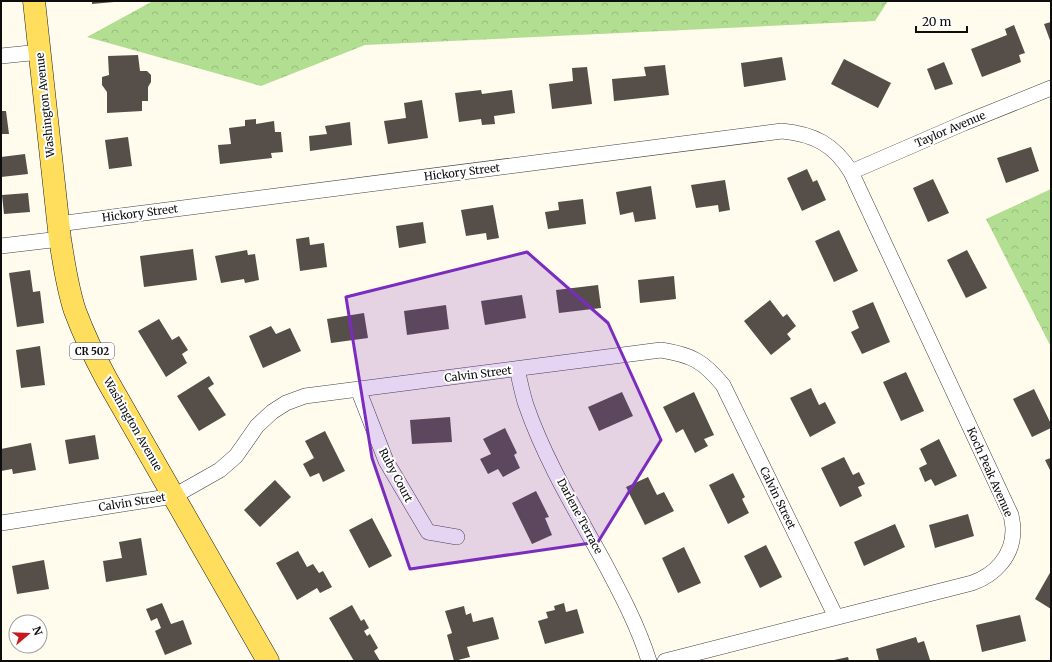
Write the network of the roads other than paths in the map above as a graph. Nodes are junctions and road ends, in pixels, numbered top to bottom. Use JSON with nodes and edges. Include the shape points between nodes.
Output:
{"nodes":[{"id":1,"x":34,"y":1,"type":"edge"},
{"id":2,"x":40,"y":52,"type":"junction"},
{"id":3,"x":1,"y":56,"type":"edge"},
{"id":4,"x":1051,"y":88,"type":"edge"},
{"id":5,"x":851,"y":172,"type":"junction"},
{"id":6,"x":59,"y":231,"type":"junction"},
{"id":7,"x":1,"y":246,"type":"edge"},
{"id":8,"x":517,"y":369,"type":"junction"},
{"id":9,"x":358,"y":389,"type":"junction"},
{"id":10,"x":174,"y":496,"type":"junction"},
{"id":11,"x":1,"y":522,"type":"edge"},
{"id":12,"x":457,"y":537,"type":"dead end"},
{"id":13,"x":836,"y":617,"type":"junction"},
{"id":14,"x":268,"y":661,"type":"edge"},
{"id":15,"x":649,"y":661,"type":"edge"},
{"id":16,"x":665,"y":661,"type":"edge"}],
"edges":[{"from":1,"to":2,"type":"main road","name":"Washington Avenue","number":"CR 502"},
{"from":2,"to":3,"type":"street"},
{"from":2,"to":6,"type":"main road","name":"Washington Avenue","number":"CR 502"},
{"from":4,"to":5,"type":"street","name":"Taylor Avenue"},
{"from":5,"to":6,"type":"street","name":"Hickory Street","via":[[832,149],[817,139],[782,131]]},
{"from":5,"to":13,"type":"street","name":"Koch Peak Avenue","via":[[1011,515],[1013,530],[1011,546],[1005,559],[994,572],[982,580]]},
{"from":6,"to":7,"type":"street","name":"Hickory Street"},
{"from":6,"to":10,"type":"main road","name":"Washington Avenue","number":"CR 502","via":[[75,310],[90,349]]},
{"from":8,"to":9,"type":"street","name":"Calvin Street"},
{"from":8,"to":13,"type":"street","name":"Calvin Street","via":[[661,350],[686,355],[712,371],[723,385]]},
{"from":8,"to":15,"type":"street","name":"Darlene Terrace","via":[[525,404],[541,442],[627,604]]},
{"from":9,"to":10,"type":"street","name":"Calvin Street","via":[[305,396],[286,403],[258,426],[236,456],[220,470]]},
{"from":9,"to":12,"type":"street","name":"Ruby Court","via":[[386,461],[428,532]]},
{"from":10,"to":11,"type":"street","name":"Calvin Street"},
{"from":10,"to":14,"type":"main road","name":"Washington Avenue","number":"CR 502"},
{"from":13,"to":16,"type":"street","name":"Koch Peak Avenue"}]}
